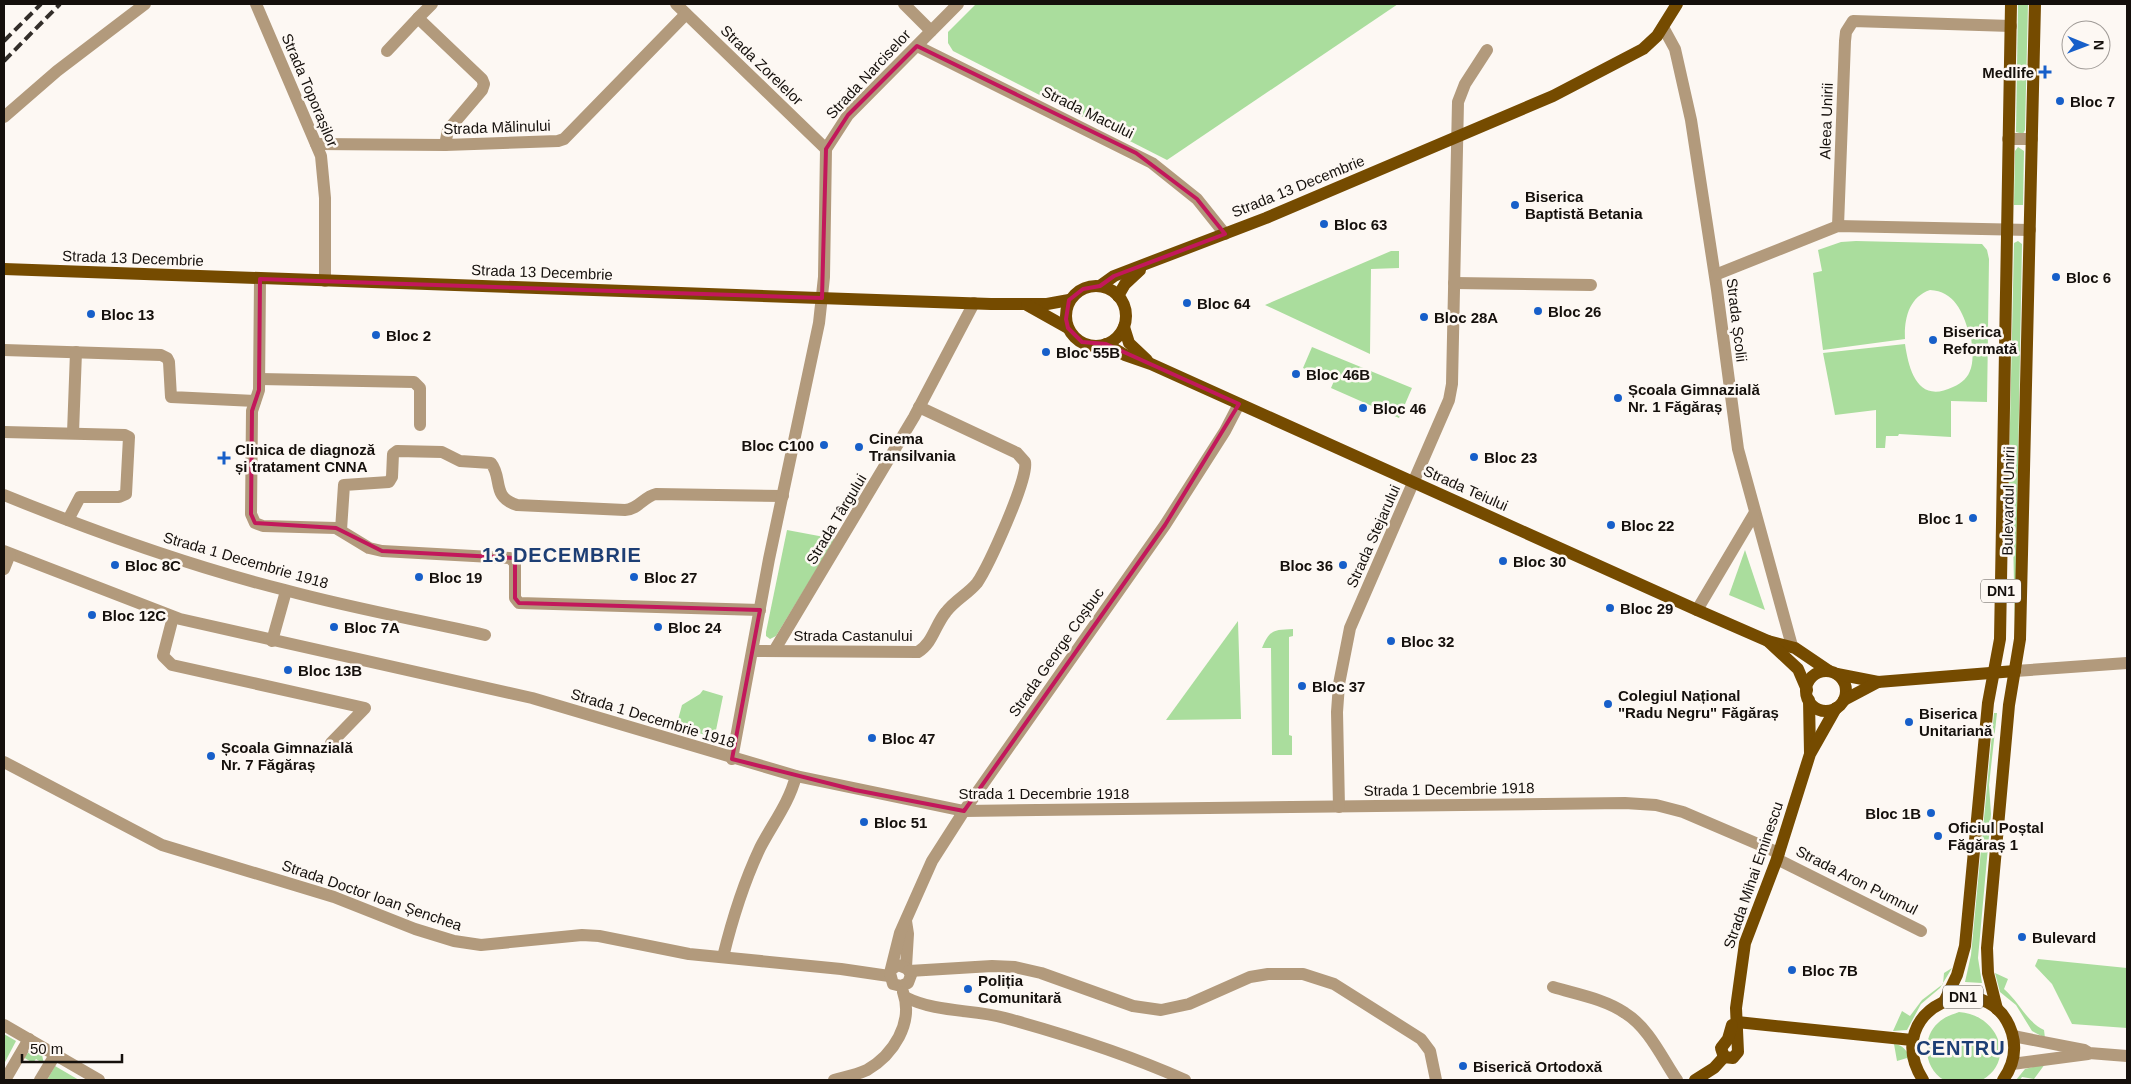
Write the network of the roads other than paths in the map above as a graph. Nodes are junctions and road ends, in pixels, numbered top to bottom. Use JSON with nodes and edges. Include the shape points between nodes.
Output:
{"nodes":[{"id":1,"x":145,"y":4,"type":"edge"},
{"id":2,"x":256,"y":4,"type":"edge"},
{"id":3,"x":432,"y":4,"type":"edge"},
{"id":4,"x":676,"y":4,"type":"edge"},
{"id":5,"x":904,"y":4,"type":"edge"},
{"id":6,"x":958,"y":4,"type":"edge"},
{"id":7,"x":1677,"y":4,"type":"edge"},
{"id":8,"x":2011,"y":4,"type":"edge"},
{"id":9,"x":2035,"y":4,"type":"edge"},
{"id":10,"x":686,"y":14,"type":"junction"},
{"id":11,"x":418,"y":18,"type":"junction"},
{"id":12,"x":2011,"y":26,"type":"junction"},
{"id":13,"x":1663,"y":27,"type":"junction"},
{"id":14,"x":931,"y":31,"type":"junction"},
{"id":15,"x":917,"y":46,"type":"junction"},
{"id":16,"x":1487,"y":50,"type":"dead end"},
{"id":17,"x":387,"y":51,"type":"dead end"},
{"id":18,"x":4,"y":117,"type":"edge"},
{"id":19,"x":1457,"y":138,"type":"junction"},
{"id":20,"x":2008,"y":139,"type":"junction"},
{"id":21,"x":2032,"y":140,"type":"junction"},
{"id":22,"x":316,"y":144,"type":"junction"},
{"id":23,"x":445,"y":145,"type":"junction"},
{"id":24,"x":826,"y":149,"type":"junction"},
{"id":25,"x":1838,"y":226,"type":"junction"},
{"id":26,"x":2006,"y":230,"type":"junction"},
{"id":27,"x":2030,"y":230,"type":"junction"},
{"id":28,"x":1225,"y":234,"type":"junction"},
{"id":29,"x":1150,"y":263,"type":"junction"},
{"id":30,"x":4,"y":269,"type":"edge"},
{"id":31,"x":1715,"y":275,"type":"junction"},
{"id":32,"x":260,"y":279,"type":"junction"},
{"id":33,"x":325,"y":281,"type":"junction"},
{"id":34,"x":1454,"y":283,"type":"junction"},
{"id":35,"x":1591,"y":285,"type":"dead end"},
{"id":36,"x":1100,"y":286,"type":"junction"},
{"id":37,"x":1118,"y":296,"type":"junction"},
{"id":38,"x":822,"y":298,"type":"junction"},
{"id":39,"x":1069,"y":300,"type":"junction"},
{"id":40,"x":974,"y":304,"type":"junction"},
{"id":41,"x":1028,"y":304,"type":"junction"},
{"id":42,"x":1124,"y":327,"type":"junction"},
{"id":43,"x":1068,"y":328,"type":"junction"},
{"id":44,"x":1106,"y":344,"type":"junction"},
{"id":45,"x":4,"y":350,"type":"edge"},
{"id":46,"x":76,"y":352,"type":"junction"},
{"id":47,"x":1151,"y":364,"type":"junction"},
{"id":48,"x":260,"y":379,"type":"junction"},
{"id":49,"x":255,"y":401,"type":"junction"},
{"id":50,"x":1239,"y":404,"type":"junction"},
{"id":51,"x":920,"y":408,"type":"junction"},
{"id":52,"x":420,"y":425,"type":"dead end"},
{"id":53,"x":4,"y":432,"type":"edge"},
{"id":54,"x":73,"y":433,"type":"junction"},
{"id":55,"x":1415,"y":482,"type":"junction"},
{"id":56,"x":4,"y":495,"type":"edge"},
{"id":57,"x":783,"y":496,"type":"junction"},
{"id":58,"x":1754,"y":514,"type":"junction"},
{"id":59,"x":68,"y":520,"type":"junction"},
{"id":60,"x":341,"y":530,"type":"junction"},
{"id":61,"x":7,"y":552,"type":"edge"},
{"id":62,"x":4,"y":569,"type":"edge"},
{"id":63,"x":286,"y":591,"type":"junction"},
{"id":64,"x":760,"y":610,"type":"junction"},
{"id":65,"x":1697,"y":610,"type":"junction"},
{"id":66,"x":173,"y":617,"type":"junction"},
{"id":67,"x":485,"y":635,"type":"dead end"},
{"id":68,"x":1768,"y":640,"type":"junction"},
{"id":69,"x":272,"y":641,"type":"junction"},
{"id":70,"x":1792,"y":646,"type":"junction"},
{"id":71,"x":753,"y":651,"type":"junction"},
{"id":72,"x":774,"y":652,"type":"junction"},
{"id":73,"x":2127,"y":663,"type":"edge"},
{"id":74,"x":2015,"y":671,"type":"junction"},
{"id":75,"x":1833,"y":673,"type":"junction"},
{"id":76,"x":1994,"y":673,"type":"junction"},
{"id":77,"x":1878,"y":682,"type":"junction"},
{"id":78,"x":1808,"y":695,"type":"junction"},
{"id":79,"x":1840,"y":704,"type":"junction"},
{"id":80,"x":331,"y":743,"type":"dead end"},
{"id":81,"x":1810,"y":754,"type":"junction"},
{"id":82,"x":732,"y":758,"type":"junction"},
{"id":83,"x":4,"y":762,"type":"edge"},
{"id":84,"x":796,"y":776,"type":"junction"},
{"id":85,"x":1339,"y":807,"type":"junction"},
{"id":86,"x":964,"y":811,"type":"junction"},
{"id":87,"x":1778,"y":856,"type":"junction"},
{"id":88,"x":906,"y":921,"type":"junction"},
{"id":89,"x":1921,"y":931,"type":"dead end"},
{"id":90,"x":723,"y":957,"type":"junction"},
{"id":91,"x":908,"y":969,"type":"junction"},
{"id":92,"x":891,"y":973,"type":"junction"},
{"id":93,"x":1553,"y":987,"type":"dead end"},
{"id":94,"x":903,"y":992,"type":"junction"},
{"id":95,"x":1945,"y":1000,"type":"junction"},
{"id":96,"x":1736,"y":1008,"type":"junction"},
{"id":97,"x":1997,"y":1009,"type":"junction"},
{"id":98,"x":1737,"y":1022,"type":"junction"},
{"id":99,"x":4,"y":1025,"type":"edge"},
{"id":100,"x":2012,"y":1036,"type":"junction"},
{"id":101,"x":29,"y":1039,"type":"junction"},
{"id":102,"x":1912,"y":1040,"type":"junction"},
{"id":103,"x":2089,"y":1053,"type":"junction"},
{"id":104,"x":55,"y":1055,"type":"junction"},
{"id":105,"x":2127,"y":1056,"type":"edge"},
{"id":106,"x":1724,"y":1057,"type":"junction"},
{"id":107,"x":2012,"y":1064,"type":"junction"},
{"id":108,"x":5,"y":1080,"type":"edge"},
{"id":109,"x":40,"y":1080,"type":"edge"},
{"id":110,"x":99,"y":1080,"type":"edge"},
{"id":111,"x":834,"y":1080,"type":"edge"},
{"id":112,"x":1185,"y":1080,"type":"edge"},
{"id":113,"x":1436,"y":1080,"type":"edge"},
{"id":114,"x":1677,"y":1080,"type":"edge"},
{"id":115,"x":1695,"y":1080,"type":"edge"},
{"id":116,"x":1923,"y":1080,"type":"edge"},
{"id":117,"x":2003,"y":1080,"type":"edge"}],
"edges":[{"from":1,"to":18,"type":"street","via":[[57,71]]},
{"from":2,"to":22,"type":"street","name":"Strada Toporașilor"},
{"from":3,"to":11,"type":"street"},
{"from":4,"to":10,"type":"street","name":"Strada Zorelelor"},
{"from":5,"to":14,"type":"street"},
{"from":6,"to":14,"type":"street","name":"Strada Narciselor"},
{"from":7,"to":13,"type":"main road","name":"Strada 13 Decembrie"},
{"from":8,"to":12,"type":"main road","name":"Bulevardul Unirii","number":"DN1"},
{"from":9,"to":21,"type":"main road","name":"Bulevardul Unirii","number":"DN1"},
{"from":10,"to":23,"type":"street","name":"Strada Mălinului","via":[[564,138],[551,143]]},
{"from":10,"to":24,"type":"street","name":"Strada Zorelelor"},
{"from":11,"to":17,"type":"street"},
{"from":11,"to":23,"type":"street","via":[[484,84],[448,130]]},
{"from":12,"to":20,"type":"main road","name":"Bulevardul Unirii","number":"DN1"},
{"from":12,"to":25,"type":"street","name":"Aleea Unirii","via":[[1854,21],[1846,32],[1845,41]]},
{"from":13,"to":19,"type":"main road","name":"Strada 13 Decembrie","via":[[1650,43],[1628,58],[1553,96]]},
{"from":13,"to":31,"type":"street","name":"Strada Școlii","via":[[1675,49],[1686,95]]},
{"from":14,"to":15,"type":"street","name":"Strada Narciselor"},
{"from":15,"to":24,"type":"street","name":"Strada Narciselor","via":[[848,115]]},
{"from":15,"to":28,"type":"street","name":"Strada Macului","via":[[1152,163],[1197,199]]},
{"from":16,"to":19,"type":"street","via":[[1460,93]]},
{"from":19,"to":28,"type":"main road","name":"Strada 13 Decembrie"},
{"from":19,"to":34,"type":"street","name":"Strada Stejarului"},
{"from":20,"to":21,"type":"street"},
{"from":20,"to":26,"type":"main road","name":"Bulevardul Unirii","number":"DN1"},
{"from":21,"to":27,"type":"main road","name":"Bulevardul Unirii","number":"DN1"},
{"from":22,"to":23,"type":"street","name":"Strada Mălinului"},
{"from":22,"to":33,"type":"street","name":"Strada Toporașilor","via":[[324,173]]},
{"from":24,"to":38,"type":"street"},
{"from":25,"to":26,"type":"street"},
{"from":25,"to":31,"type":"street"},
{"from":26,"to":27,"type":"street"},
{"from":26,"to":76,"type":"main road","name":"Bulevardul Unirii","number":"DN1","via":[[2000,633]]},
{"from":27,"to":74,"type":"main road","name":"Bulevardul Unirii","number":"DN1","via":[[2020,639]]},
{"from":28,"to":29,"type":"main road","name":"Strada 13 Decembrie"},
{"from":29,"to":36,"type":"main road","name":"Strada 13 Decembrie","via":[[1114,276]]},
{"from":29,"to":37,"type":"main road","name":"Strada 13 Decembrie","via":[[1130,277]]},
{"from":30,"to":32,"type":"main road","name":"Strada 13 Decembrie"},
{"from":31,"to":58,"type":"street","name":"Strada Școlii","via":[[1736,440]]},
{"from":32,"to":33,"type":"main road","name":"Strada 13 Decembrie"},
{"from":32,"to":48,"type":"street"},
{"from":33,"to":38,"type":"main road","name":"Strada 13 Decembrie"},
{"from":34,"to":35,"type":"street"},
{"from":34,"to":55,"type":"street","name":"Strada Stejarului","via":[[1449,400]]},
{"from":36,"to":37,"type":"main road"},
{"from":36,"to":39,"type":"main road","via":[[1083,289]]},
{"from":37,"to":42,"type":"main road","via":[[1125,311]]},
{"from":38,"to":40,"type":"main road","name":"Strada 13 Decembrie"},
{"from":38,"to":57,"type":"street"},
{"from":39,"to":41,"type":"main road","name":"Strada 13 Decembrie"},
{"from":39,"to":43,"type":"main road","via":[[1066,309]]},
{"from":40,"to":41,"type":"main road","name":"Strada 13 Decembrie"},
{"from":40,"to":51,"type":"street","name":"Strada Târgului"},
{"from":41,"to":43,"type":"main road"},
{"from":42,"to":44,"type":"main road"},
{"from":42,"to":47,"type":"main road","name":"Strada Teiului","via":[[1130,343]]},
{"from":43,"to":44,"type":"main road","via":[[1091,346]]},
{"from":44,"to":47,"type":"main road","name":"Strada Teiului"},
{"from":45,"to":46,"type":"street"},
{"from":46,"to":49,"type":"street","via":[[163,356],[168,362],[170,397]]},
{"from":46,"to":54,"type":"street"},
{"from":47,"to":50,"type":"main road","name":"Strada Teiului"},
{"from":48,"to":49,"type":"street"},
{"from":48,"to":52,"type":"street","via":[[414,382],[420,388]]},
{"from":49,"to":60,"type":"street","via":[[252,410],[253,521],[262,526]]},
{"from":50,"to":55,"type":"main road","name":"Strada Teiului"},
{"from":50,"to":86,"type":"street","name":"Strada George Coșbuc","via":[[1164,525]]},
{"from":51,"to":72,"type":"street","name":"Strada Târgului"},
{"from":51,"to":72,"type":"street","name":"Strada Castanului","via":[[1017,453],[1025,462],[1025,475],[983,573],[969,592],[946,611],[929,643],[918,652]]},
{"from":53,"to":54,"type":"street"},
{"from":54,"to":59,"type":"street","via":[[129,437],[128,490],[119,496],[80,497]]},
{"from":55,"to":65,"type":"main road","name":"Strada Teiului"},
{"from":55,"to":85,"type":"street","name":"Strada Stejarului","via":[[1350,628],[1337,712]]},
{"from":56,"to":59,"type":"street","name":"Strada 1 Decembrie 1918"},
{"from":57,"to":60,"type":"street","via":[[656,494],[630,510],[517,505],[501,494],[491,463],[460,461],[442,452],[397,451],[393,454],[392,476],[388,482],[344,485]]},
{"from":57,"to":64,"type":"street"},
{"from":58,"to":65,"type":"street"},
{"from":58,"to":70,"type":"street","name":"Strada Școlii"},
{"from":59,"to":63,"type":"street","name":"Strada 1 Decembrie 1918","via":[[188,562]]},
{"from":60,"to":64,"type":"street","via":[[378,551],[510,558],[515,563],[516,602]]},
{"from":61,"to":62,"type":"street","name":"Strada 1 Decembrie 1918"},
{"from":61,"to":66,"type":"street","name":"Strada 1 Decembrie 1918"},
{"from":63,"to":67,"type":"street","name":"Strada 1 Decembrie 1918"},
{"from":63,"to":69,"type":"street"},
{"from":64,"to":71,"type":"street"},
{"from":65,"to":68,"type":"main road","name":"Strada Teiului"},
{"from":66,"to":69,"type":"street","name":"Strada 1 Decembrie 1918"},
{"from":66,"to":80,"type":"street","via":[[163,656],[172,665],[365,708]]},
{"from":68,"to":70,"type":"main road"},
{"from":68,"to":78,"type":"main road","via":[[1798,669]]},
{"from":69,"to":82,"type":"street","name":"Strada 1 Decembrie 1918","via":[[532,698]]},
{"from":70,"to":75,"type":"main road"},
{"from":71,"to":72,"type":"street"},
{"from":71,"to":82,"type":"street"},
{"from":73,"to":74,"type":"street"},
{"from":74,"to":76,"type":"main road"},
{"from":74,"to":97,"type":"main road","name":"Bulevardul Unirii","number":"DN1","via":[[2002,770],[1987,948],[1988,973]]},
{"from":75,"to":77,"type":"main road"},
{"from":75,"to":78,"type":"main road","via":[[1815,674],[1808,684]]},
{"from":75,"to":79,"type":"main road","via":[[1842,678],[1846,689]]},
{"from":76,"to":77,"type":"main road"},
{"from":76,"to":95,"type":"main road","name":"Bulevardul Unirii","number":"DN1","via":[[1964,946],[1957,976]]},
{"from":77,"to":79,"type":"main road"},
{"from":78,"to":79,"type":"main road","via":[[1818,709],[1831,710]]},
{"from":78,"to":81,"type":"main road","name":"Strada Mihai Eminescu"},
{"from":79,"to":81,"type":"main road","name":"Strada Mihai Eminescu"},
{"from":81,"to":87,"type":"main road","name":"Strada Mihai Eminescu"},
{"from":82,"to":84,"type":"street","name":"Strada 1 Decembrie 1918"},
{"from":83,"to":90,"type":"street","name":"Strada Doctor Ioan Șenchea","via":[[162,845],[334,897],[454,941],[481,945],[599,936],[689,954]]},
{"from":84,"to":86,"type":"street","name":"Strada 1 Decembrie 1918"},
{"from":84,"to":90,"type":"street","via":[[786,805],[755,860],[742,892]]},
{"from":85,"to":86,"type":"street","name":"Strada 1 Decembrie 1918"},
{"from":85,"to":87,"type":"street","name":"Strada 1 Decembrie 1918","via":[[1625,802],[1656,805],[1694,816]]},
{"from":86,"to":88,"type":"street","name":"Strada George Coșbuc","via":[[921,882]]},
{"from":87,"to":89,"type":"street","name":"Strada Aron Pumnul"},
{"from":87,"to":96,"type":"main road","name":"Strada Mihai Eminescu","via":[[1745,943]]},
{"from":88,"to":91,"type":"street","name":"Strada George Coșbuc"},
{"from":88,"to":92,"type":"street","name":"Strada George Coșbuc"},
{"from":90,"to":92,"type":"street","name":"Strada Doctor Ioan Șenchea"},
{"from":91,"to":92,"type":"street","name":"Strada Doctor Ioan Șenchea","via":[[898,965]]},
{"from":91,"to":94,"type":"street","via":[[908,982]]},
{"from":91,"to":113,"type":"street","via":[[1021,968],[1133,1006],[1161,1010],[1189,1004],[1250,977],[1302,974],[1334,984],[1421,1039],[1430,1051]]},
{"from":92,"to":94,"type":"street","via":[[893,984]]},
{"from":93,"to":114,"type":"street","via":[[1607,1004],[1626,1014],[1644,1031]]},
{"from":94,"to":111,"type":"street","via":[[905,1022],[894,1046],[867,1069]]},
{"from":94,"to":112,"type":"street","via":[[926,1006],[1004,1018],[1114,1050]]},
{"from":95,"to":97,"type":"main road","number":"DN1","via":[[1967,997]]},
{"from":95,"to":102,"type":"main road","name":"Bulevardul Unirii","number":"DN1","via":[[1924,1016]]},
{"from":96,"to":98,"type":"main road"},
{"from":96,"to":106,"type":"main road","via":[[1728,1039],[1721,1048]]},
{"from":97,"to":100,"type":"main road","name":"Bulevardul Unirii","number":"DN1"},
{"from":98,"to":102,"type":"main road"},
{"from":98,"to":106,"type":"main road","via":[[1737,1054],[1730,1059]]},
{"from":99,"to":101,"type":"street"},
{"from":100,"to":103,"type":"street"},
{"from":100,"to":107,"type":"main road","name":"Bulevardul Unirii","number":"DN1"},
{"from":101,"to":104,"type":"street"},
{"from":101,"to":108,"type":"street"},
{"from":102,"to":116,"type":"main road","via":[[1916,1070]]},
{"from":103,"to":105,"type":"street"},
{"from":103,"to":107,"type":"street"},
{"from":104,"to":109,"type":"street"},
{"from":104,"to":110,"type":"street"},
{"from":106,"to":115,"type":"main road"},
{"from":107,"to":117,"type":"main road","name":"Bulevardul Unirii","number":"DN1"}]}
